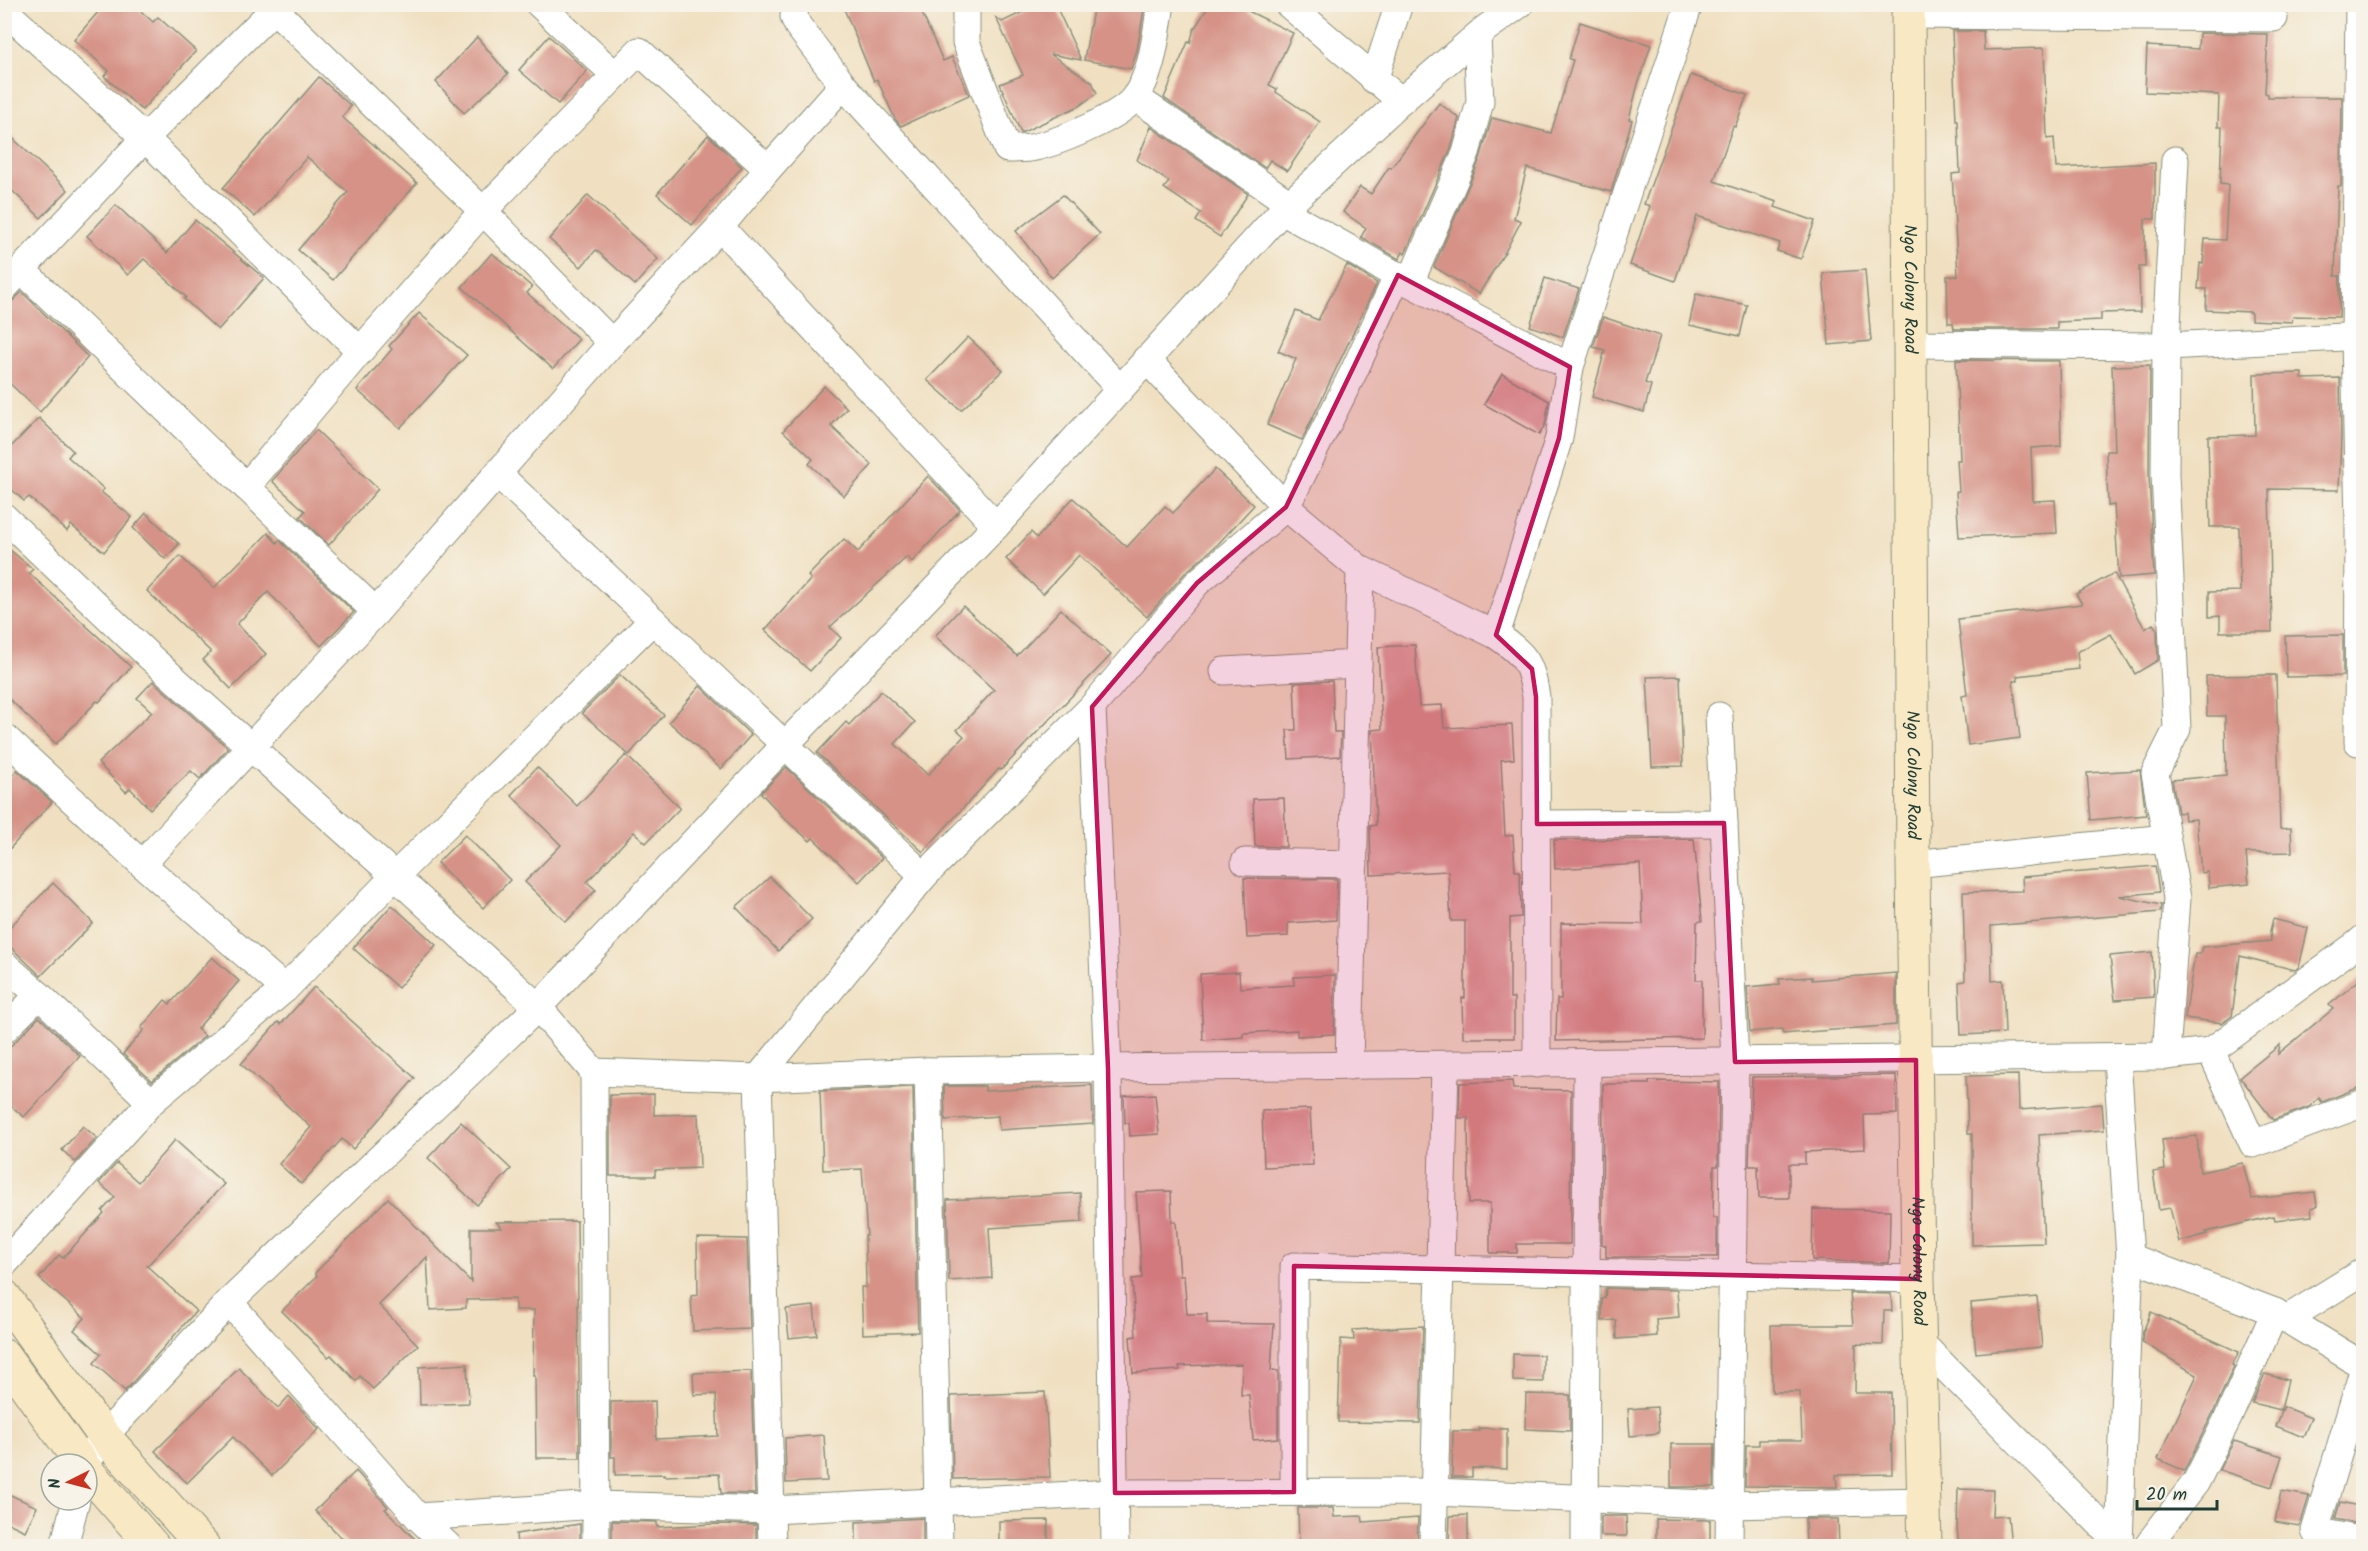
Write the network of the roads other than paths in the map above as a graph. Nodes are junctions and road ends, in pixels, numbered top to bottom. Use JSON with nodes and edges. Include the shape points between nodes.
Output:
{"nodes":[{"id":1,"x":539,"y":4,"type":"edge"},
{"id":2,"x":795,"y":4,"type":"edge"},
{"id":3,"x":966,"y":4,"type":"edge"},
{"id":4,"x":1161,"y":4,"type":"edge"},
{"id":5,"x":1288,"y":4,"type":"edge"},
{"id":6,"x":1399,"y":4,"type":"edge"},
{"id":7,"x":1520,"y":4,"type":"edge"},
{"id":8,"x":1689,"y":4,"type":"edge"},
{"id":9,"x":2359,"y":4,"type":"edge"},
{"id":10,"x":277,"y":7,"type":"edge"},
{"id":11,"x":4,"y":10,"type":"edge"},
{"id":12,"x":1908,"y":10,"type":"edge"},
{"id":13,"x":2274,"y":18,"type":"dead end"},
{"id":14,"x":1478,"y":36,"type":"junction"},
{"id":15,"x":615,"y":75,"type":"junction"},
{"id":16,"x":1374,"y":80,"type":"junction"},
{"id":17,"x":843,"y":85,"type":"junction"},
{"id":18,"x":1135,"y":97,"type":"junction"},
{"id":19,"x":1401,"y":101,"type":"junction"},
{"id":20,"x":145,"y":138,"type":"junction"},
{"id":21,"x":2175,"y":160,"type":"dead end"},
{"id":22,"x":768,"y":169,"type":"junction"},
{"id":23,"x":1286,"y":207,"type":"junction"},
{"id":24,"x":483,"y":211,"type":"junction"},
{"id":25,"x":720,"y":227,"type":"junction"},
{"id":26,"x":13,"y":279,"type":"edge"},
{"id":27,"x":1404,"y":279,"type":"junction"},
{"id":28,"x":2359,"y":337,"type":"edge"},
{"id":29,"x":612,"y":343,"type":"junction"},
{"id":30,"x":1908,"y":344,"type":"junction"},
{"id":31,"x":2166,"y":346,"type":"junction"},
{"id":32,"x":360,"y":351,"type":"junction"},
{"id":33,"x":1146,"y":359,"type":"junction"},
{"id":34,"x":1570,"y":367,"type":"junction"},
{"id":35,"x":1119,"y":388,"type":"junction"},
{"id":36,"x":498,"y":474,"type":"junction"},
{"id":37,"x":246,"y":487,"type":"junction"},
{"id":38,"x":1286,"y":507,"type":"junction"},
{"id":39,"x":4,"y":517,"type":"edge"},
{"id":40,"x":2362,"y":524,"type":"edge"},
{"id":41,"x":996,"y":526,"type":"junction"},
{"id":42,"x":1360,"y":569,"type":"junction"},
{"id":43,"x":376,"y":612,"type":"junction"},
{"id":44,"x":653,"y":620,"type":"junction"},
{"id":45,"x":1496,"y":634,"type":"junction"},
{"id":46,"x":1358,"y":664,"type":"junction"},
{"id":47,"x":1224,"y":671,"type":"dead end"},
{"id":48,"x":1092,"y":707,"type":"junction"},
{"id":49,"x":1719,"y":716,"type":"dead end"},
{"id":50,"x":4,"y":737,"type":"edge"},
{"id":51,"x":2358,"y":742,"type":"dead end"},
{"id":52,"x":785,"y":745,"type":"junction"},
{"id":53,"x":250,"y":748,"type":"junction"},
{"id":54,"x":1724,"y":823,"type":"junction"},
{"id":55,"x":1536,"y":824,"type":"junction"},
{"id":56,"x":2166,"y":838,"type":"junction"},
{"id":57,"x":1245,"y":862,"type":"dead end"},
{"id":58,"x":142,"y":864,"type":"junction"},
{"id":59,"x":1354,"y":864,"type":"junction"},
{"id":60,"x":1913,"y":864,"type":"junction"},
{"id":61,"x":395,"y":876,"type":"junction"},
{"id":62,"x":924,"y":876,"type":"junction"},
{"id":63,"x":2364,"y":938,"type":"edge"},
{"id":64,"x":4,"y":964,"type":"edge"},
{"id":65,"x":285,"y":989,"type":"junction"},
{"id":66,"x":39,"y":996,"type":"junction"},
{"id":67,"x":538,"y":1007,"type":"junction"},
{"id":68,"x":4,"y":1030,"type":"edge"},
{"id":69,"x":2211,"y":1051,"type":"junction"},
{"id":70,"x":2166,"y":1056,"type":"junction"},
{"id":71,"x":2117,"y":1058,"type":"junction"},
{"id":72,"x":1916,"y":1060,"type":"junction"},
{"id":73,"x":1735,"y":1062,"type":"junction"},
{"id":74,"x":1587,"y":1063,"type":"junction"},
{"id":75,"x":1537,"y":1064,"type":"junction"},
{"id":76,"x":1445,"y":1065,"type":"junction"},
{"id":77,"x":1349,"y":1066,"type":"junction"},
{"id":78,"x":1108,"y":1068,"type":"junction"},
{"id":79,"x":928,"y":1071,"type":"junction"},
{"id":80,"x":594,"y":1072,"type":"junction"},
{"id":81,"x":758,"y":1078,"type":"junction"},
{"id":82,"x":152,"y":1102,"type":"junction"},
{"id":83,"x":2364,"y":1103,"type":"edge"},
{"id":84,"x":2130,"y":1257,"type":"junction"},
{"id":85,"x":4,"y":1264,"type":"edge"},
{"id":86,"x":1440,"y":1269,"type":"junction"},
{"id":87,"x":2364,"y":1271,"type":"edge"},
{"id":88,"x":1585,"y":1272,"type":"junction"},
{"id":89,"x":1731,"y":1276,"type":"junction"},
{"id":90,"x":1918,"y":1279,"type":"junction"},
{"id":91,"x":4,"y":1296,"type":"edge"},
{"id":92,"x":229,"y":1302,"type":"junction"},
{"id":93,"x":2281,"y":1315,"type":"junction"},
{"id":94,"x":1921,"y":1343,"type":"junction"},
{"id":95,"x":4,"y":1356,"type":"edge"},
{"id":96,"x":2364,"y":1367,"type":"edge"},
{"id":97,"x":104,"y":1436,"type":"junction"},
{"id":98,"x":75,"y":1452,"type":"edge"},
{"id":99,"x":93,"y":1452,"type":"edge"},
{"id":100,"x":99,"y":1485,"type":"edge"},
{"id":101,"x":1294,"y":1492,"type":"junction"},
{"id":102,"x":1435,"y":1492,"type":"junction"},
{"id":103,"x":1115,"y":1493,"type":"junction"},
{"id":104,"x":1583,"y":1497,"type":"junction"},
{"id":105,"x":938,"y":1500,"type":"junction"},
{"id":106,"x":1924,"y":1501,"type":"junction"},
{"id":107,"x":1729,"y":1504,"type":"junction"},
{"id":108,"x":597,"y":1505,"type":"junction"},
{"id":109,"x":771,"y":1510,"type":"junction"},
{"id":110,"x":73,"y":1512,"type":"edge"},
{"id":111,"x":418,"y":1517,"type":"junction"},
{"id":112,"x":2364,"y":1541,"type":"edge"},
{"id":113,"x":2120,"y":1545,"type":"edge"},
{"id":114,"x":64,"y":1546,"type":"edge"},
{"id":115,"x":153,"y":1546,"type":"edge"},
{"id":116,"x":202,"y":1546,"type":"edge"},
{"id":117,"x":448,"y":1546,"type":"edge"},
{"id":118,"x":596,"y":1546,"type":"edge"},
{"id":119,"x":771,"y":1546,"type":"edge"},
{"id":120,"x":939,"y":1546,"type":"edge"},
{"id":121,"x":1115,"y":1546,"type":"edge"},
{"id":122,"x":1433,"y":1546,"type":"edge"},
{"id":123,"x":1585,"y":1546,"type":"edge"},
{"id":124,"x":1729,"y":1546,"type":"edge"},
{"id":125,"x":1925,"y":1546,"type":"edge"},
{"id":126,"x":2148,"y":1546,"type":"edge"}],
"edges":[{"from":1,"to":15,"type":"street"},
{"from":2,"to":17,"type":"street","via":[[798,26]]},
{"from":3,"to":18,"type":"street","via":[[966,42],[1007,149],[1060,140],[1122,110]]},
{"from":4,"to":18,"type":"street","via":[[1150,64]]},
{"from":5,"to":16,"type":"street"},
{"from":6,"to":16,"type":"street"},
{"from":7,"to":14,"type":"street"},
{"from":8,"to":34,"type":"street"},
{"from":9,"to":28,"type":"street"},
{"from":10,"to":20,"type":"street"},
{"from":10,"to":24,"type":"street"},
{"from":11,"to":20,"type":"street"},
{"from":12,"to":13,"type":"street"},
{"from":12,"to":30,"type":"street","name":"Ngo Colony Road"},
{"from":14,"to":19,"type":"street"},
{"from":14,"to":27,"type":"street","via":[[1480,102],[1466,153]]},
{"from":15,"to":22,"type":"street","via":[[639,51]]},
{"from":15,"to":24,"type":"street"},
{"from":16,"to":19,"type":"street"},
{"from":17,"to":22,"type":"street"},
{"from":17,"to":35,"type":"street"},
{"from":18,"to":23,"type":"street"},
{"from":19,"to":23,"type":"street"},
{"from":20,"to":26,"type":"street"},
{"from":20,"to":32,"type":"street"},
{"from":21,"to":31,"type":"street"},
{"from":22,"to":25,"type":"street"},
{"from":23,"to":27,"type":"street"},
{"from":23,"to":33,"type":"street"},
{"from":24,"to":29,"type":"street"},
{"from":24,"to":32,"type":"street"},
{"from":25,"to":29,"type":"street"},
{"from":25,"to":41,"type":"street"},
{"from":26,"to":37,"type":"street"},
{"from":27,"to":34,"type":"street"},
{"from":27,"to":38,"type":"street"},
{"from":28,"to":31,"type":"street"},
{"from":28,"to":40,"type":"street"},
{"from":29,"to":36,"type":"street"},
{"from":30,"to":31,"type":"street"},
{"from":30,"to":60,"type":"street","name":"Ngo Colony Road"},
{"from":31,"to":56,"type":"street","via":[[2165,474],[2177,729],[2155,773]]},
{"from":32,"to":37,"type":"street"},
{"from":33,"to":35,"type":"street"},
{"from":33,"to":38,"type":"street"},
{"from":34,"to":45,"type":"street","via":[[1559,438]]},
{"from":35,"to":41,"type":"street"},
{"from":36,"to":43,"type":"street"},
{"from":36,"to":44,"type":"street"},
{"from":37,"to":43,"type":"street"},
{"from":38,"to":42,"type":"street"},
{"from":38,"to":48,"type":"street","via":[[1197,583]]},
{"from":39,"to":53,"type":"street"},
{"from":40,"to":51,"type":"street"},
{"from":41,"to":52,"type":"street"},
{"from":42,"to":45,"type":"street"},
{"from":42,"to":46,"type":"street"},
{"from":43,"to":53,"type":"street"},
{"from":44,"to":52,"type":"street"},
{"from":44,"to":61,"type":"street"},
{"from":45,"to":55,"type":"street","via":[[1516,649],[1532,669],[1536,697]]},
{"from":46,"to":47,"type":"street"},
{"from":46,"to":59,"type":"street"},
{"from":48,"to":62,"type":"street"},
{"from":48,"to":78,"type":"street"},
{"from":49,"to":54,"type":"street"},
{"from":50,"to":58,"type":"street"},
{"from":52,"to":62,"type":"street"},
{"from":52,"to":67,"type":"street"},
{"from":53,"to":58,"type":"street"},
{"from":53,"to":61,"type":"street"},
{"from":54,"to":55,"type":"street"},
{"from":54,"to":73,"type":"street"},
{"from":55,"to":75,"type":"street"},
{"from":56,"to":60,"type":"street"},
{"from":56,"to":70,"type":"street","via":[[2177,898]]},
{"from":57,"to":59,"type":"street"},
{"from":58,"to":65,"type":"street"},
{"from":59,"to":77,"type":"street"},
{"from":60,"to":72,"type":"street","name":"Ngo Colony Road"},
{"from":61,"to":65,"type":"street"},
{"from":61,"to":67,"type":"street"},
{"from":62,"to":81,"type":"street"},
{"from":63,"to":69,"type":"street"},
{"from":64,"to":66,"type":"street"},
{"from":65,"to":82,"type":"street"},
{"from":66,"to":68,"type":"street"},
{"from":66,"to":82,"type":"street"},
{"from":67,"to":80,"type":"street"},
{"from":67,"to":92,"type":"street"},
{"from":69,"to":70,"type":"street"},
{"from":69,"to":83,"type":"street","via":[[2253,1144]]},
{"from":70,"to":71,"type":"street"},
{"from":71,"to":72,"type":"street"},
{"from":71,"to":84,"type":"street"},
{"from":72,"to":73,"type":"street"},
{"from":72,"to":90,"type":"street","name":"Ngo Colony Road"},
{"from":73,"to":74,"type":"street"},
{"from":73,"to":89,"type":"street"},
{"from":74,"to":75,"type":"street"},
{"from":74,"to":88,"type":"street"},
{"from":75,"to":76,"type":"street"},
{"from":76,"to":77,"type":"street"},
{"from":76,"to":86,"type":"street"},
{"from":77,"to":78,"type":"street"},
{"from":78,"to":79,"type":"street"},
{"from":78,"to":103,"type":"street"},
{"from":79,"to":81,"type":"street"},
{"from":79,"to":105,"type":"street"},
{"from":80,"to":81,"type":"street"},
{"from":80,"to":108,"type":"street"},
{"from":81,"to":109,"type":"street"},
{"from":82,"to":85,"type":"street"},
{"from":84,"to":93,"type":"street"},
{"from":84,"to":113,"type":"street"},
{"from":86,"to":88,"type":"street"},
{"from":86,"to":101,"type":"street","via":[[1294,1266]]},
{"from":86,"to":102,"type":"street"},
{"from":87,"to":93,"type":"street"},
{"from":88,"to":89,"type":"street"},
{"from":88,"to":104,"type":"street"},
{"from":89,"to":90,"type":"street"},
{"from":89,"to":107,"type":"street"},
{"from":90,"to":94,"type":"street","name":"Ngo Colony Road"},
{"from":91,"to":97,"type":"street"},
{"from":92,"to":97,"type":"street"},
{"from":92,"to":111,"type":"street"},
{"from":93,"to":96,"type":"street"},
{"from":93,"to":126,"type":"street","via":[[2196,1482]]},
{"from":94,"to":106,"type":"street","name":"Ngo Colony Road"},
{"from":94,"to":113,"type":"street"},
{"from":95,"to":98,"type":"street"},
{"from":96,"to":112,"type":"street","via":[[2315,1531]]},
{"from":97,"to":99,"type":"street"},
{"from":97,"to":116,"type":"street"},
{"from":100,"to":115,"type":"street"},
{"from":101,"to":102,"type":"street"},
{"from":101,"to":103,"type":"street"},
{"from":102,"to":104,"type":"street"},
{"from":102,"to":122,"type":"street"},
{"from":103,"to":105,"type":"street"},
{"from":103,"to":121,"type":"street"},
{"from":104,"to":107,"type":"street"},
{"from":104,"to":123,"type":"street"},
{"from":105,"to":109,"type":"street"},
{"from":105,"to":120,"type":"street"},
{"from":106,"to":107,"type":"street"},
{"from":106,"to":125,"type":"street","name":"Ngo Colony Road"},
{"from":107,"to":124,"type":"street"},
{"from":108,"to":109,"type":"street"},
{"from":108,"to":111,"type":"street"},
{"from":108,"to":118,"type":"street"},
{"from":109,"to":119,"type":"street"},
{"from":110,"to":114,"type":"street"},
{"from":111,"to":117,"type":"street"}]}
